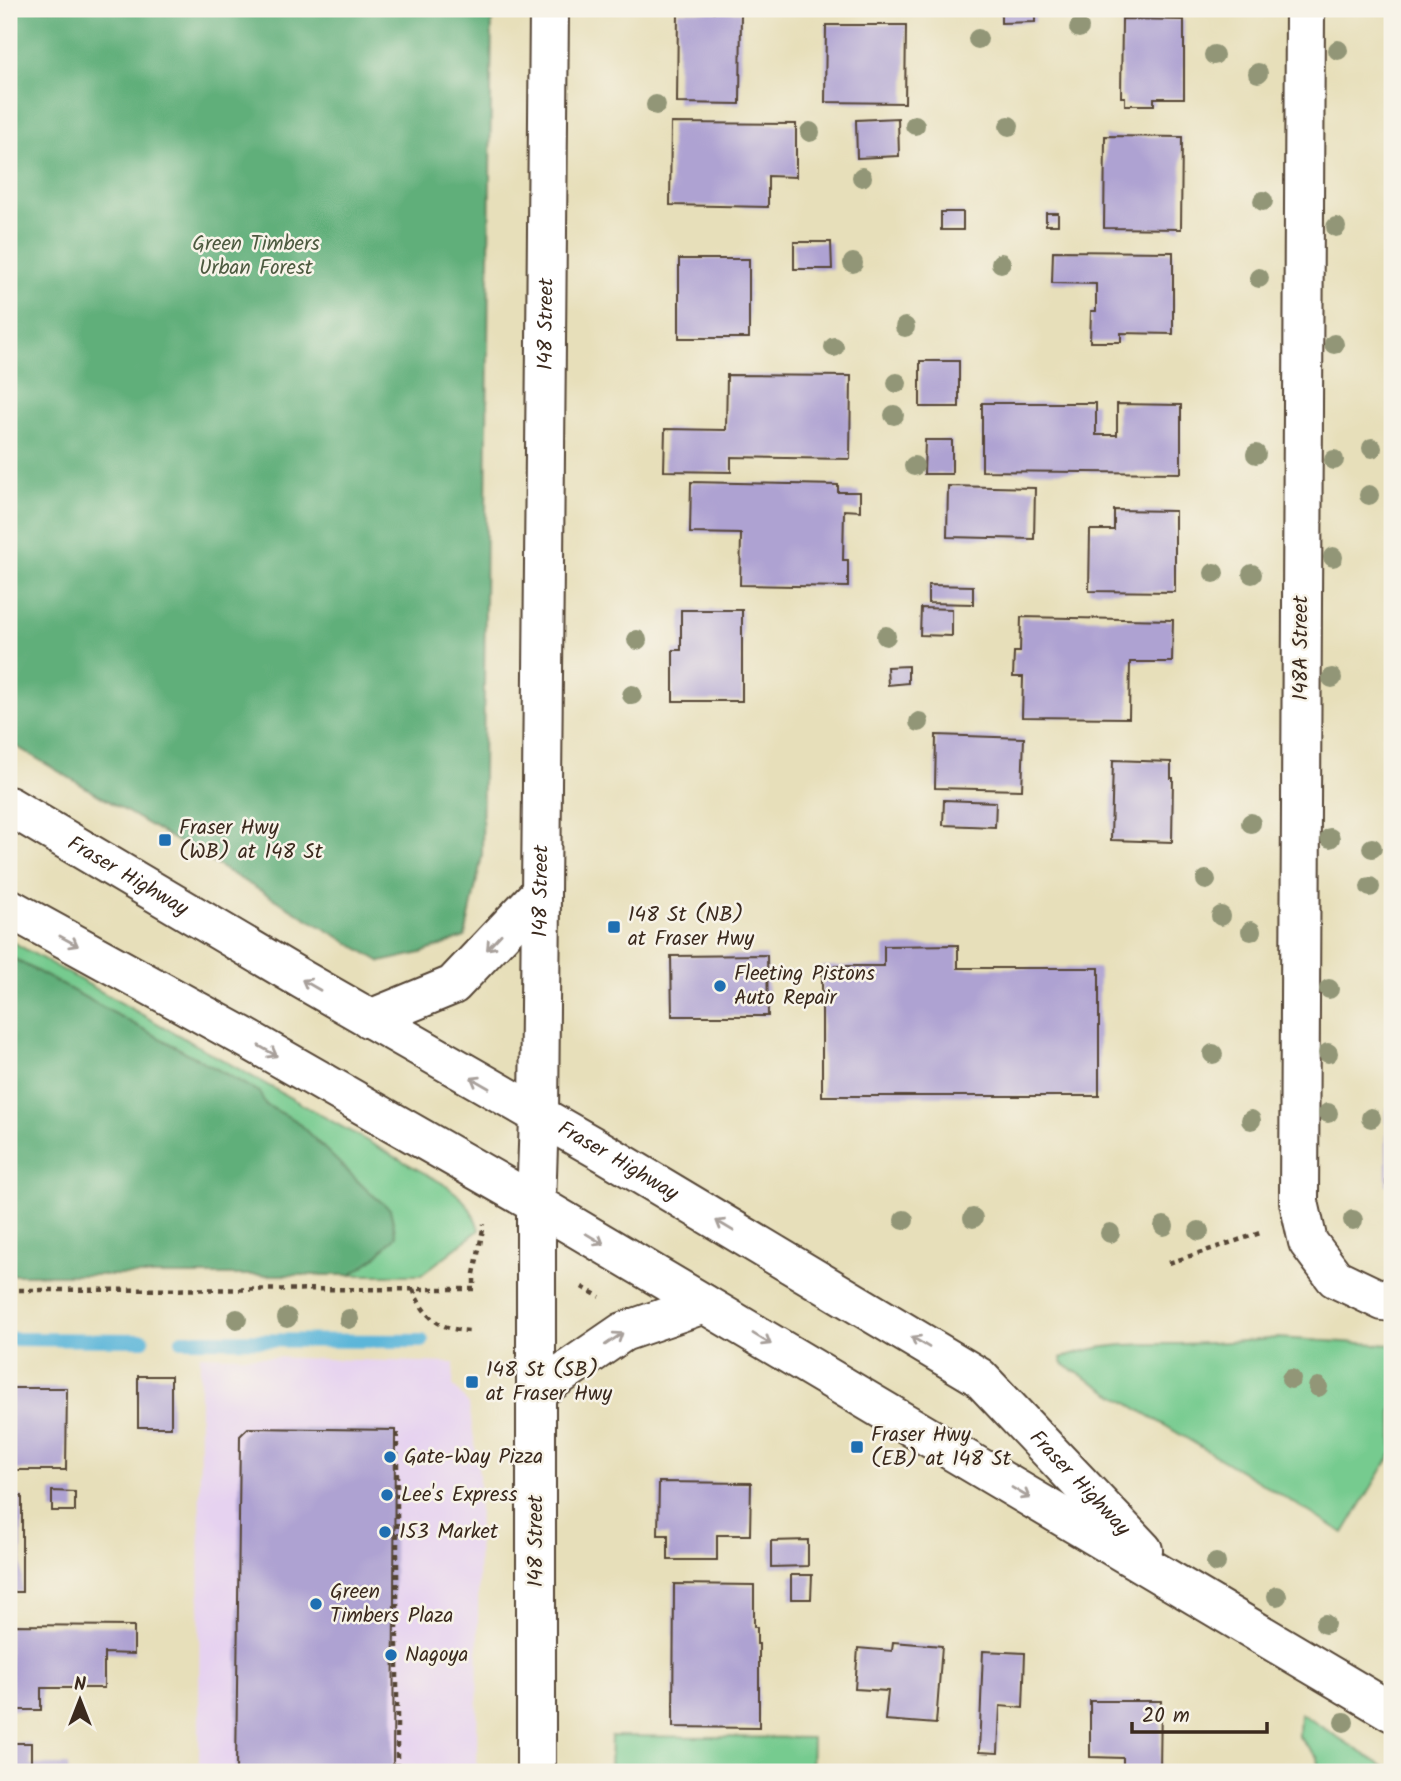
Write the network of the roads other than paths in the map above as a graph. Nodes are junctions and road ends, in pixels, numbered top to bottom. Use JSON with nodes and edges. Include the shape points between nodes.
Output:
{"nodes":[{"id":1,"x":550,"y":9,"type":"edge"},
{"id":2,"x":1305,"y":9,"type":"edge"},
{"id":3,"x":9,"y":806,"type":"edge"},
{"id":4,"x":541,"y":892,"type":"junction"},
{"id":5,"x":9,"y":908,"type":"edge"},
{"id":6,"x":370,"y":1019,"type":"junction"},
{"id":7,"x":540,"y":1117,"type":"junction"},
{"id":8,"x":537,"y":1204,"type":"junction"},
{"id":9,"x":1392,"y":1302,"type":"edge"},
{"id":10,"x":704,"y":1304,"type":"junction"},
{"id":11,"x":537,"y":1391,"type":"junction"},
{"id":12,"x":1175,"y":1584,"type":"junction"},
{"id":13,"x":1392,"y":1712,"type":"edge"},
{"id":14,"x":536,"y":1772,"type":"edge"}],
"edges":[{"from":1,"to":4,"type":"main road","name":"148 Street"},
{"from":2,"to":9,"type":"main road","name":"148A Street","via":[[1299,1202],[1308,1242],[1335,1278]]},
{"from":6,"to":3,"type":"main road","name":"Fraser Highway","one_way":true},
{"from":4,"to":6,"type":"main road","one_way":true,"via":[[453,985]]},
{"from":4,"to":7,"type":"main road","name":"148 Street"},
{"from":5,"to":8,"type":"main road","name":"Fraser Highway","one_way":true},
{"from":7,"to":6,"type":"main road","name":"Fraser Highway","one_way":true},
{"from":7,"to":8,"type":"main road","name":"148 Street"},
{"from":12,"to":7,"type":"main road","name":"Fraser Highway","one_way":true,"via":[[979,1377]]},
{"from":8,"to":10,"type":"main road","name":"Fraser Highway","one_way":true},
{"from":8,"to":11,"type":"main road","name":"148 Street"},
{"from":11,"to":10,"type":"main road","one_way":true,"via":[[623,1332]]},
{"from":10,"to":12,"type":"main road","name":"Fraser Highway","one_way":true},
{"from":11,"to":14,"type":"main road","name":"148 Street"},
{"from":12,"to":13,"type":"main road","name":"Fraser Highway"}]}
